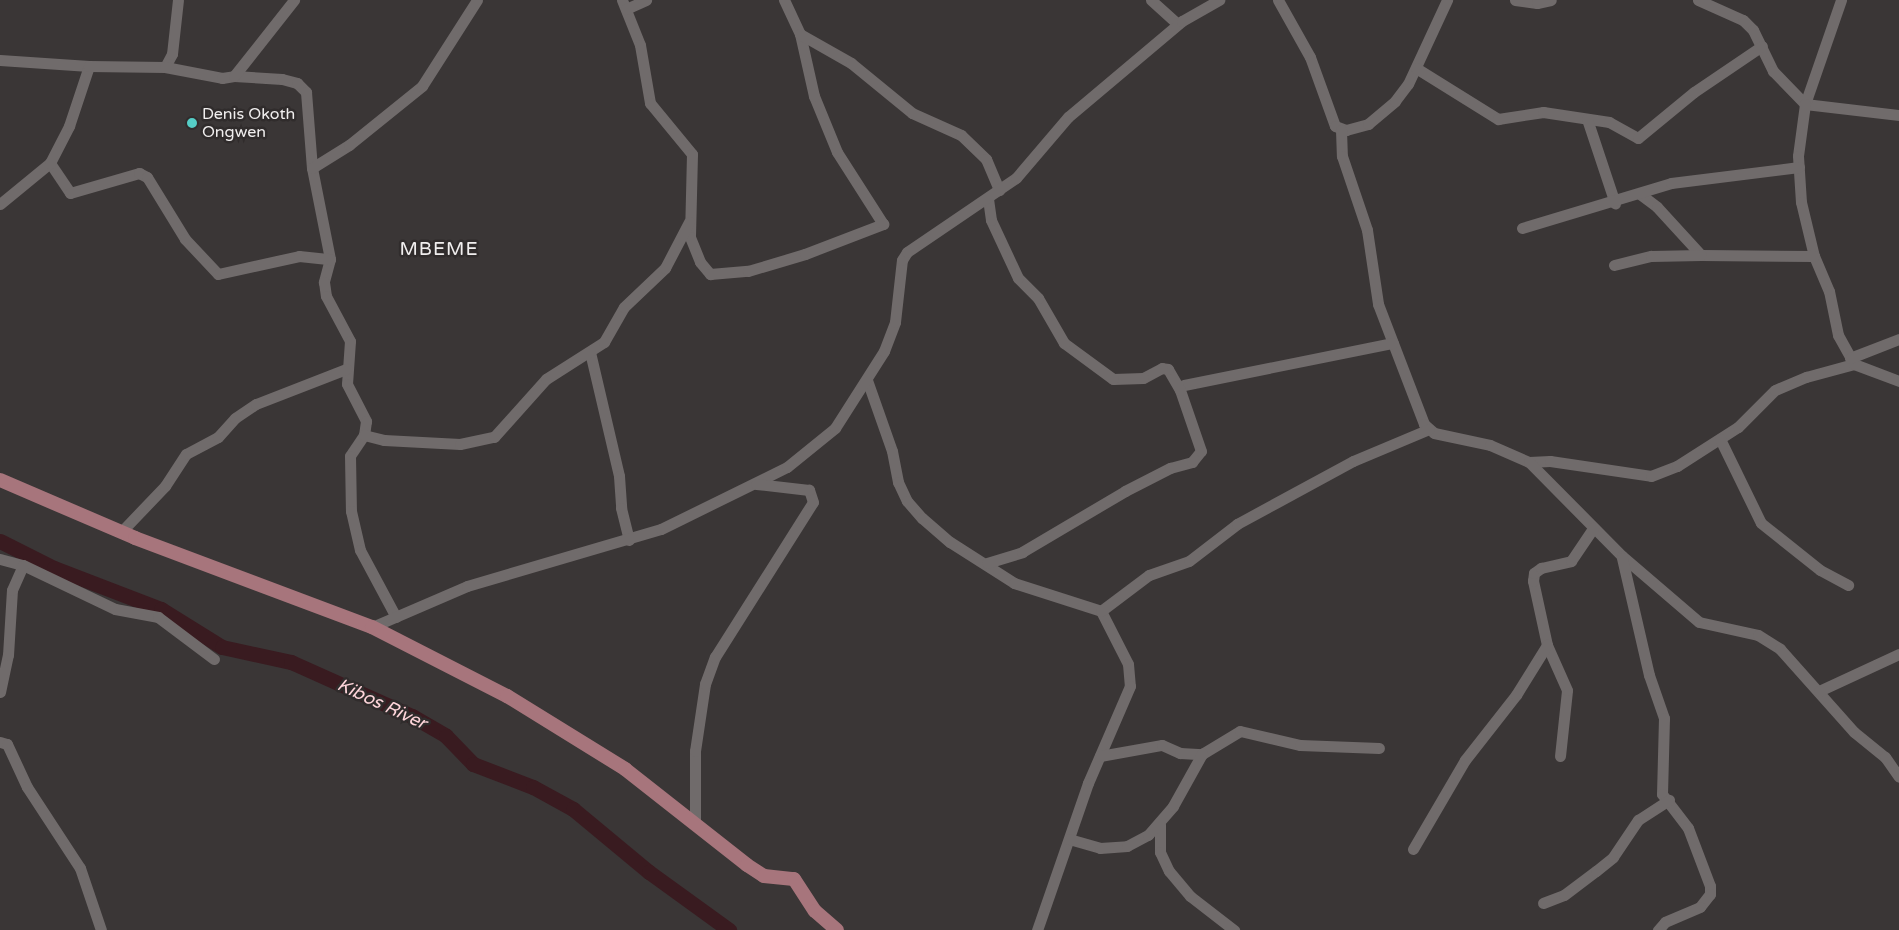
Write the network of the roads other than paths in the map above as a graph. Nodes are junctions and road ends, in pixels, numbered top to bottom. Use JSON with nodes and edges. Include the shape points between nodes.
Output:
{"nodes":[{"id":1,"x":178,"y":0,"type":"edge"},
{"id":2,"x":294,"y":0,"type":"edge"},
{"id":3,"x":477,"y":0,"type":"edge"},
{"id":4,"x":646,"y":0,"type":"edge"},
{"id":5,"x":784,"y":0,"type":"edge"},
{"id":6,"x":1151,"y":0,"type":"edge"},
{"id":7,"x":1219,"y":0,"type":"edge"},
{"id":8,"x":1278,"y":0,"type":"edge"},
{"id":9,"x":1447,"y":0,"type":"edge"},
{"id":10,"x":1515,"y":0,"type":"edge"},
{"id":11,"x":1551,"y":0,"type":"edge"},
{"id":12,"x":1698,"y":0,"type":"edge"},
{"id":13,"x":1841,"y":0,"type":"edge"},
{"id":14,"x":624,"y":5,"type":"edge"},
{"id":15,"x":1178,"y":24,"type":"junction"},
{"id":16,"x":800,"y":34,"type":"junction"},
{"id":17,"x":1762,"y":46,"type":"junction"},
{"id":18,"x":0,"y":60,"type":"edge"},
{"id":19,"x":89,"y":66,"type":"junction"},
{"id":20,"x":165,"y":67,"type":"junction"},
{"id":21,"x":1416,"y":68,"type":"junction"},
{"id":22,"x":234,"y":76,"type":"junction"},
{"id":23,"x":1806,"y":104,"type":"junction"},
{"id":24,"x":1899,"y":115,"type":"edge"},
{"id":25,"x":1587,"y":119,"type":"junction"},
{"id":26,"x":1340,"y":130,"type":"junction"},
{"id":27,"x":50,"y":163,"type":"junction"},
{"id":28,"x":1798,"y":166,"type":"junction"},
{"id":29,"x":312,"y":168,"type":"junction"},
{"id":30,"x":999,"y":190,"type":"junction"},
{"id":31,"x":1640,"y":194,"type":"junction"},
{"id":32,"x":988,"y":198,"type":"junction"},
{"id":33,"x":1614,"y":203,"type":"junction"},
{"id":34,"x":0,"y":204,"type":"edge"},
{"id":35,"x":690,"y":220,"type":"junction"},
{"id":36,"x":1522,"y":228,"type":"dead end"},
{"id":37,"x":1701,"y":255,"type":"junction"},
{"id":38,"x":1814,"y":256,"type":"junction"},
{"id":39,"x":330,"y":259,"type":"junction"},
{"id":40,"x":1614,"y":266,"type":"dead end"},
{"id":41,"x":1899,"y":339,"type":"edge"},
{"id":42,"x":1393,"y":343,"type":"junction"},
{"id":43,"x":590,"y":352,"type":"junction"},
{"id":44,"x":1852,"y":361,"type":"junction"},
{"id":45,"x":346,"y":368,"type":"junction"},
{"id":46,"x":868,"y":380,"type":"junction"},
{"id":47,"x":1899,"y":381,"type":"edge"},
{"id":48,"x":1184,"y":385,"type":"dead end"},
{"id":49,"x":1428,"y":429,"type":"junction"},
{"id":50,"x":364,"y":435,"type":"junction"},
{"id":51,"x":1720,"y":439,"type":"junction"},
{"id":52,"x":1529,"y":462,"type":"junction"},
{"id":53,"x":0,"y":480,"type":"edge"},
{"id":54,"x":756,"y":484,"type":"junction"},
{"id":55,"x":1593,"y":528,"type":"junction"},
{"id":56,"x":121,"y":532,"type":"junction"},
{"id":57,"x":629,"y":540,"type":"junction"},
{"id":58,"x":1622,"y":556,"type":"junction"},
{"id":59,"x":0,"y":559,"type":"edge"},
{"id":60,"x":987,"y":564,"type":"junction"},
{"id":61,"x":23,"y":565,"type":"junction"},
{"id":62,"x":1848,"y":585,"type":"dead end"},
{"id":63,"x":1101,"y":611,"type":"junction"},
{"id":64,"x":396,"y":617,"type":"junction"},
{"id":65,"x":372,"y":627,"type":"junction"},
{"id":66,"x":1547,"y":645,"type":"junction"},
{"id":67,"x":1899,"y":654,"type":"edge"},
{"id":68,"x":214,"y":659,"type":"dead end"},
{"id":69,"x":1819,"y":691,"type":"junction"},
{"id":70,"x":0,"y":692,"type":"edge"},
{"id":71,"x":0,"y":742,"type":"edge"},
{"id":72,"x":1379,"y":748,"type":"dead end"},
{"id":73,"x":1202,"y":754,"type":"junction"},
{"id":74,"x":1100,"y":756,"type":"junction"},
{"id":75,"x":1560,"y":756,"type":"dead end"},
{"id":76,"x":1899,"y":777,"type":"edge"},
{"id":77,"x":1669,"y":800,"type":"junction"},
{"id":78,"x":695,"y":824,"type":"junction"},
{"id":79,"x":1160,"y":824,"type":"junction"},
{"id":80,"x":1069,"y":840,"type":"junction"},
{"id":81,"x":1413,"y":849,"type":"dead end"},
{"id":82,"x":1543,"y":903,"type":"dead end"},
{"id":83,"x":97,"y":928,"type":"edge"},
{"id":84,"x":838,"y":930,"type":"edge"},
{"id":85,"x":1037,"y":930,"type":"edge"},
{"id":86,"x":1234,"y":930,"type":"edge"},
{"id":87,"x":1658,"y":930,"type":"edge"}],
"edges":[{"from":1,"to":20,"type":"street","via":[[172,54]]},
{"from":2,"to":22,"type":"street"},
{"from":3,"to":29,"type":"street","via":[[422,86],[349,145]]},
{"from":4,"to":14,"type":"street"},
{"from":5,"to":16,"type":"street"},
{"from":6,"to":15,"type":"street"},
{"from":7,"to":15,"type":"street"},
{"from":8,"to":26,"type":"street","via":[[1310,57],[1331,116]]},
{"from":9,"to":21,"type":"street"},
{"from":10,"to":11,"type":"street","via":[[1537,3]]},
{"from":12,"to":17,"type":"street","via":[[1743,20]]},
{"from":13,"to":23,"type":"street"},
{"from":14,"to":35,"type":"street","via":[[640,45],[650,103],[692,154]]},
{"from":15,"to":30,"type":"street","via":[[1068,117],[1016,178]]},
{"from":16,"to":30,"type":"street","via":[[852,63],[912,113],[961,135],[986,158]]},
{"from":16,"to":35,"type":"street","via":[[814,96],[837,152],[883,224],[748,271],[710,274],[694,251]]},
{"from":17,"to":23,"type":"street","via":[[1773,71]]},
{"from":17,"to":25,"type":"street","via":[[1694,92],[1640,137],[1609,122]]},
{"from":18,"to":19,"type":"street"},
{"from":19,"to":20,"type":"street"},
{"from":19,"to":27,"type":"street","via":[[69,126]]},
{"from":20,"to":22,"type":"street"},
{"from":21,"to":25,"type":"street","via":[[1498,119],[1535,111]]},
{"from":21,"to":26,"type":"street","via":[[1395,101],[1378,118],[1355,129]]},
{"from":22,"to":29,"type":"street","via":[[264,75],[303,88]]},
{"from":23,"to":24,"type":"street"},
{"from":23,"to":28,"type":"street"},
{"from":25,"to":33,"type":"street"},
{"from":26,"to":42,"type":"street","via":[[1342,156],[1367,230],[1378,304]]},
{"from":27,"to":34,"type":"street"},
{"from":27,"to":39,"type":"street","via":[[70,193],[139,173],[147,177],[185,239],[218,274],[299,256]]},
{"from":28,"to":31,"type":"street","via":[[1670,183]]},
{"from":28,"to":38,"type":"street","via":[[1801,202]]},
{"from":29,"to":39,"type":"street"},
{"from":30,"to":32,"type":"street"},
{"from":31,"to":33,"type":"street"},
{"from":31,"to":37,"type":"street","via":[[1657,206]]},
{"from":32,"to":46,"type":"street","via":[[907,252],[902,260],[895,322]]},
{"from":32,"to":60,"type":"street","via":[[991,220],[1018,278],[1038,298],[1064,343],[1113,379],[1143,378],[1162,368],[1168,369],[1180,390],[1201,451],[1192,462],[1170,468],[1125,491],[1022,552]]},
{"from":33,"to":36,"type":"street","via":[[1580,208]]},
{"from":35,"to":43,"type":"street","via":[[665,268],[624,307],[611,334]]},
{"from":37,"to":38,"type":"street"},
{"from":37,"to":40,"type":"street","via":[[1651,256]]},
{"from":38,"to":44,"type":"street","via":[[1829,291],[1838,335]]},
{"from":39,"to":45,"type":"street","via":[[324,288],[350,341]]},
{"from":41,"to":44,"type":"street"},
{"from":42,"to":48,"type":"street"},
{"from":42,"to":49,"type":"street"},
{"from":43,"to":50,"type":"street","via":[[546,379],[490,439],[449,444],[384,440]]},
{"from":43,"to":57,"type":"street","via":[[618,468],[620,508]]},
{"from":44,"to":47,"type":"street"},
{"from":44,"to":51,"type":"street","via":[[1775,390]]},
{"from":45,"to":50,"type":"street","via":[[347,384],[364,414]]},
{"from":45,"to":56,"type":"street","via":[[256,404],[236,418],[218,437],[186,454],[165,486]]},
{"from":46,"to":54,"type":"street","via":[[822,441]]},
{"from":46,"to":60,"type":"street","via":[[907,501],[950,542]]},
{"from":49,"to":52,"type":"street","via":[[1490,445]]},
{"from":49,"to":63,"type":"street","via":[[1353,462],[1238,524],[1189,561],[1149,575]]},
{"from":50,"to":64,"type":"street","via":[[350,456],[351,511],[360,550]]},
{"from":51,"to":52,"type":"street","via":[[1677,466],[1651,476],[1550,461]]},
{"from":51,"to":62,"type":"street","via":[[1761,523],[1820,570]]},
{"from":52,"to":55,"type":"street"},
{"from":53,"to":56,"type":"main road"},
{"from":54,"to":57,"type":"street","via":[[700,513]]},
{"from":54,"to":78,"type":"street","via":[[809,490],[813,502],[715,657],[708,675],[695,751]]},
{"from":55,"to":58,"type":"street"},
{"from":55,"to":66,"type":"street","via":[[1571,561],[1534,572]]},
{"from":56,"to":65,"type":"main road"},
{"from":57,"to":64,"type":"street","via":[[495,577]]},
{"from":58,"to":69,"type":"street","via":[[1699,622],[1758,635],[1780,649]]},
{"from":58,"to":77,"type":"street","via":[[1649,675],[1664,718],[1660,784]]},
{"from":59,"to":61,"type":"street"},
{"from":60,"to":63,"type":"street","via":[[1014,583]]},
{"from":61,"to":68,"type":"street","via":[[115,609],[158,617]]},
{"from":61,"to":70,"type":"street","via":[[12,590],[8,655]]},
{"from":63,"to":74,"type":"street","via":[[1128,664],[1131,678]]},
{"from":64,"to":65,"type":"street"},
{"from":65,"to":78,"type":"main road","via":[[554,722],[625,769]]},
{"from":66,"to":75,"type":"street","via":[[1567,690]]},
{"from":66,"to":81,"type":"street","via":[[1516,695],[1465,760]]},
{"from":67,"to":69,"type":"street"},
{"from":69,"to":76,"type":"street","via":[[1854,732],[1885,757]]},
{"from":71,"to":83,"type":"street","via":[[7,744],[27,787],[80,868]]},
{"from":72,"to":73,"type":"street","via":[[1300,745],[1240,731]]},
{"from":73,"to":74,"type":"street","via":[[1180,753],[1162,745]]},
{"from":73,"to":79,"type":"street"},
{"from":74,"to":80,"type":"street"},
{"from":77,"to":82,"type":"street","via":[[1638,820],[1613,856],[1596,871],[1564,895]]},
{"from":77,"to":87,"type":"street","via":[[1688,828],[1710,894],[1700,907],[1665,922]]},
{"from":78,"to":84,"type":"main road","via":[[764,876],[794,879],[815,911]]},
{"from":79,"to":80,"type":"street","via":[[1127,846],[1100,848]]},
{"from":79,"to":86,"type":"street","via":[[1160,852],[1169,871],[1190,896]]},
{"from":80,"to":85,"type":"street"}]}
